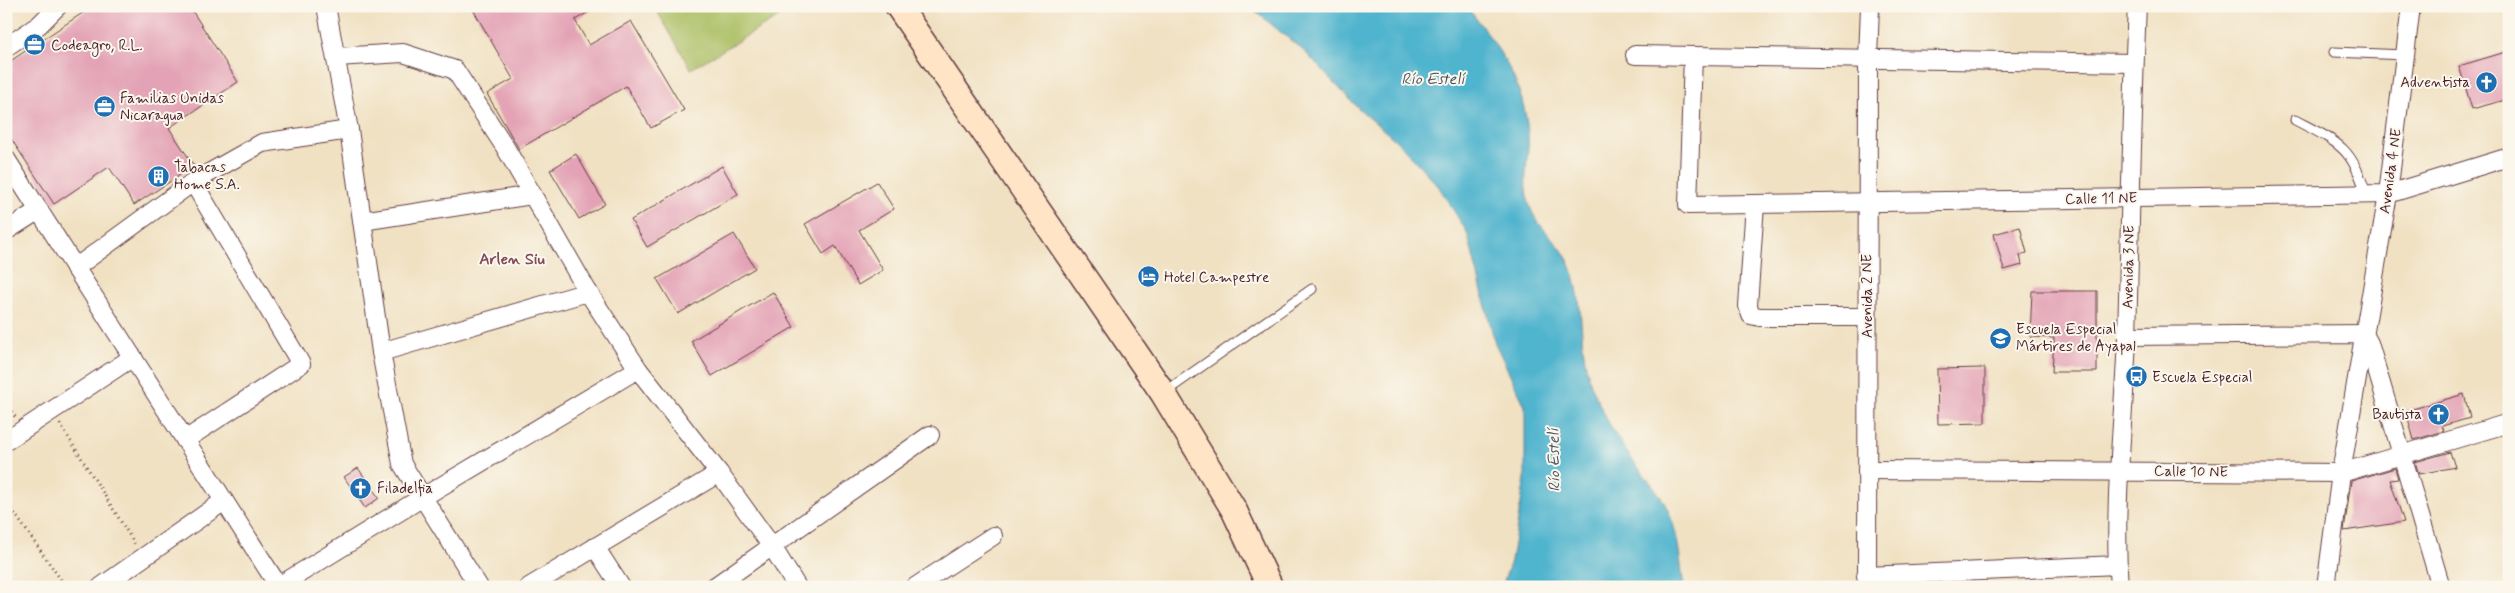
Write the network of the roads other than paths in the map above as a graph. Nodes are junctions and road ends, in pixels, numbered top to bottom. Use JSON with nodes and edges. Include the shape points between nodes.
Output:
{"nodes":[{"id":1,"x":58,"y":6,"type":"edge"},
{"id":2,"x":326,"y":6,"type":"edge"},
{"id":3,"x":898,"y":6,"type":"edge"},
{"id":4,"x":1870,"y":6,"type":"edge"},
{"id":5,"x":2136,"y":6,"type":"edge"},
{"id":6,"x":2411,"y":6,"type":"edge"},
{"id":7,"x":6,"y":47,"type":"edge"},
{"id":8,"x":2334,"y":52,"type":"dead end"},
{"id":9,"x":1636,"y":55,"type":"dead end"},
{"id":10,"x":2405,"y":55,"type":"junction"},
{"id":11,"x":1693,"y":56,"type":"junction"},
{"id":12,"x":336,"y":57,"type":"junction"},
{"id":13,"x":1868,"y":59,"type":"junction"},
{"id":14,"x":2134,"y":63,"type":"junction"},
{"id":15,"x":2295,"y":120,"type":"dead end"},
{"id":16,"x":349,"y":130,"type":"junction"},
{"id":17,"x":2509,"y":157,"type":"edge"},
{"id":18,"x":6,"y":159,"type":"edge"},
{"id":19,"x":193,"y":182,"type":"junction"},
{"id":20,"x":2366,"y":194,"type":"junction"},
{"id":21,"x":2388,"y":194,"type":"junction"},
{"id":22,"x":532,"y":195,"type":"junction"},
{"id":23,"x":2129,"y":198,"type":"junction"},
{"id":24,"x":1867,"y":202,"type":"junction"},
{"id":25,"x":1755,"y":204,"type":"junction"},
{"id":26,"x":39,"y":210,"type":"junction"},
{"id":27,"x":362,"y":221,"type":"junction"},
{"id":28,"x":6,"y":231,"type":"edge"},
{"id":29,"x":76,"y":268,"type":"junction"},
{"id":30,"x":1312,"y":289,"type":"dead end"},
{"id":31,"x":588,"y":292,"type":"junction"},
{"id":32,"x":1867,"y":317,"type":"junction"},
{"id":33,"x":2364,"y":334,"type":"junction"},
{"id":34,"x":2127,"y":336,"type":"junction"},
{"id":35,"x":380,"y":352,"type":"junction"},
{"id":36,"x":133,"y":357,"type":"junction"},
{"id":37,"x":638,"y":369,"type":"junction"},
{"id":38,"x":1163,"y":393,"type":"junction"},
{"id":39,"x":2509,"y":423,"type":"edge"},
{"id":40,"x":930,"y":436,"type":"dead end"},
{"id":41,"x":186,"y":440,"type":"junction"},
{"id":42,"x":6,"y":441,"type":"edge"},
{"id":43,"x":2402,"y":455,"type":"junction"},
{"id":44,"x":1867,"y":470,"type":"junction"},
{"id":45,"x":2119,"y":470,"type":"junction"},
{"id":46,"x":720,"y":473,"type":"junction"},
{"id":47,"x":2341,"y":473,"type":"junction"},
{"id":48,"x":423,"y":497,"type":"junction"},
{"id":49,"x":224,"y":501,"type":"junction"},
{"id":50,"x":993,"y":536,"type":"dead end"},
{"id":51,"x":595,"y":547,"type":"junction"},
{"id":52,"x":773,"y":548,"type":"junction"},
{"id":53,"x":2118,"y":565,"type":"junction"},
{"id":54,"x":1867,"y":581,"type":"edge"},
{"id":55,"x":101,"y":587,"type":"edge"},
{"id":56,"x":279,"y":587,"type":"edge"},
{"id":57,"x":480,"y":587,"type":"edge"},
{"id":58,"x":529,"y":587,"type":"edge"},
{"id":59,"x":621,"y":587,"type":"edge"},
{"id":60,"x":714,"y":587,"type":"edge"},
{"id":61,"x":797,"y":587,"type":"edge"},
{"id":62,"x":915,"y":587,"type":"edge"},
{"id":63,"x":1270,"y":587,"type":"edge"},
{"id":64,"x":2119,"y":587,"type":"edge"},
{"id":65,"x":2326,"y":587,"type":"edge"},
{"id":66,"x":2441,"y":587,"type":"edge"}],
"edges":[{"from":1,"to":7,"type":"street","via":[[38,25]]},
{"from":2,"to":12,"type":"street"},
{"from":3,"to":38,"type":"street"},
{"from":4,"to":13,"type":"street","name":"Avenida 2 NE"},
{"from":5,"to":14,"type":"street","name":"Avenida 3 NE"},
{"from":6,"to":10,"type":"street","name":"Avenida 4 NE"},
{"from":8,"to":10,"type":"lane"},
{"from":9,"to":11,"type":"street"},
{"from":10,"to":21,"type":"street","name":"Avenida 4 NE"},
{"from":11,"to":13,"type":"street"},
{"from":11,"to":25,"type":"street","name":"Calle 11 NE","via":[[1688,204]]},
{"from":12,"to":16,"type":"street"},
{"from":12,"to":22,"type":"street","via":[[403,53],[455,70]]},
{"from":13,"to":14,"type":"street"},
{"from":13,"to":24,"type":"street","name":"Avenida 2 NE"},
{"from":14,"to":23,"type":"street","name":"Avenida 3 NE"},
{"from":15,"to":20,"type":"lane","via":[[2340,144],[2359,171]]},
{"from":16,"to":19,"type":"street","via":[[262,143]]},
{"from":16,"to":27,"type":"street"},
{"from":17,"to":21,"type":"street","name":"Calle 11 NE"},
{"from":18,"to":26,"type":"street"},
{"from":19,"to":29,"type":"street"},
{"from":19,"to":41,"type":"street","via":[[301,364]]},
{"from":20,"to":21,"type":"street","name":"Calle 11 NE"},
{"from":20,"to":23,"type":"street","name":"Calle 11 NE"},
{"from":21,"to":33,"type":"street","name":"Avenida 4 NE"},
{"from":22,"to":27,"type":"street"},
{"from":22,"to":31,"type":"street"},
{"from":23,"to":24,"type":"street","name":"Calle 11 NE"},
{"from":23,"to":34,"type":"street","name":"Avenida 3 NE"},
{"from":24,"to":25,"type":"street","name":"Calle 11 NE"},
{"from":24,"to":32,"type":"street","name":"Avenida 2 NE"},
{"from":25,"to":32,"type":"street","via":[[1748,306],[1751,315]]},
{"from":26,"to":28,"type":"street"},
{"from":26,"to":29,"type":"street"},
{"from":27,"to":35,"type":"street"},
{"from":29,"to":36,"type":"street"},
{"from":30,"to":38,"type":"lane"},
{"from":31,"to":35,"type":"street"},
{"from":31,"to":37,"type":"street"},
{"from":32,"to":44,"type":"street","name":"Avenida 2 NE"},
{"from":33,"to":34,"type":"street"},
{"from":33,"to":43,"type":"street"},
{"from":33,"to":47,"type":"street","name":"Avenida 4 NE"},
{"from":34,"to":45,"type":"street","name":"Avenida 3 NE"},
{"from":35,"to":48,"type":"street","via":[[402,464]]},
{"from":36,"to":41,"type":"street"},
{"from":36,"to":42,"type":"street"},
{"from":37,"to":46,"type":"street"},
{"from":37,"to":48,"type":"street"},
{"from":38,"to":63,"type":"street","via":[[1234,510]]},
{"from":39,"to":43,"type":"street","name":"Calle 10 NE"},
{"from":40,"to":52,"type":"street"},
{"from":41,"to":49,"type":"street"},
{"from":43,"to":47,"type":"street","name":"Calle 10 NE"},
{"from":43,"to":66,"type":"street"},
{"from":44,"to":45,"type":"street","name":"Calle 10 NE"},
{"from":44,"to":54,"type":"street","name":"Avenida 2 NE"},
{"from":45,"to":47,"type":"street","name":"Calle 10 NE"},
{"from":45,"to":53,"type":"street","name":"Avenida 3 NE"},
{"from":46,"to":51,"type":"street"},
{"from":46,"to":52,"type":"street"},
{"from":47,"to":65,"type":"street","name":"Avenida 4 NE"},
{"from":48,"to":56,"type":"street"},
{"from":48,"to":57,"type":"street"},
{"from":49,"to":55,"type":"street"},
{"from":49,"to":56,"type":"street"},
{"from":50,"to":62,"type":"street"},
{"from":51,"to":58,"type":"street"},
{"from":51,"to":59,"type":"street"},
{"from":52,"to":60,"type":"street"},
{"from":52,"to":61,"type":"street"},
{"from":53,"to":54,"type":"street"},
{"from":53,"to":64,"type":"street","name":"Avenida 3 NE"}]}
